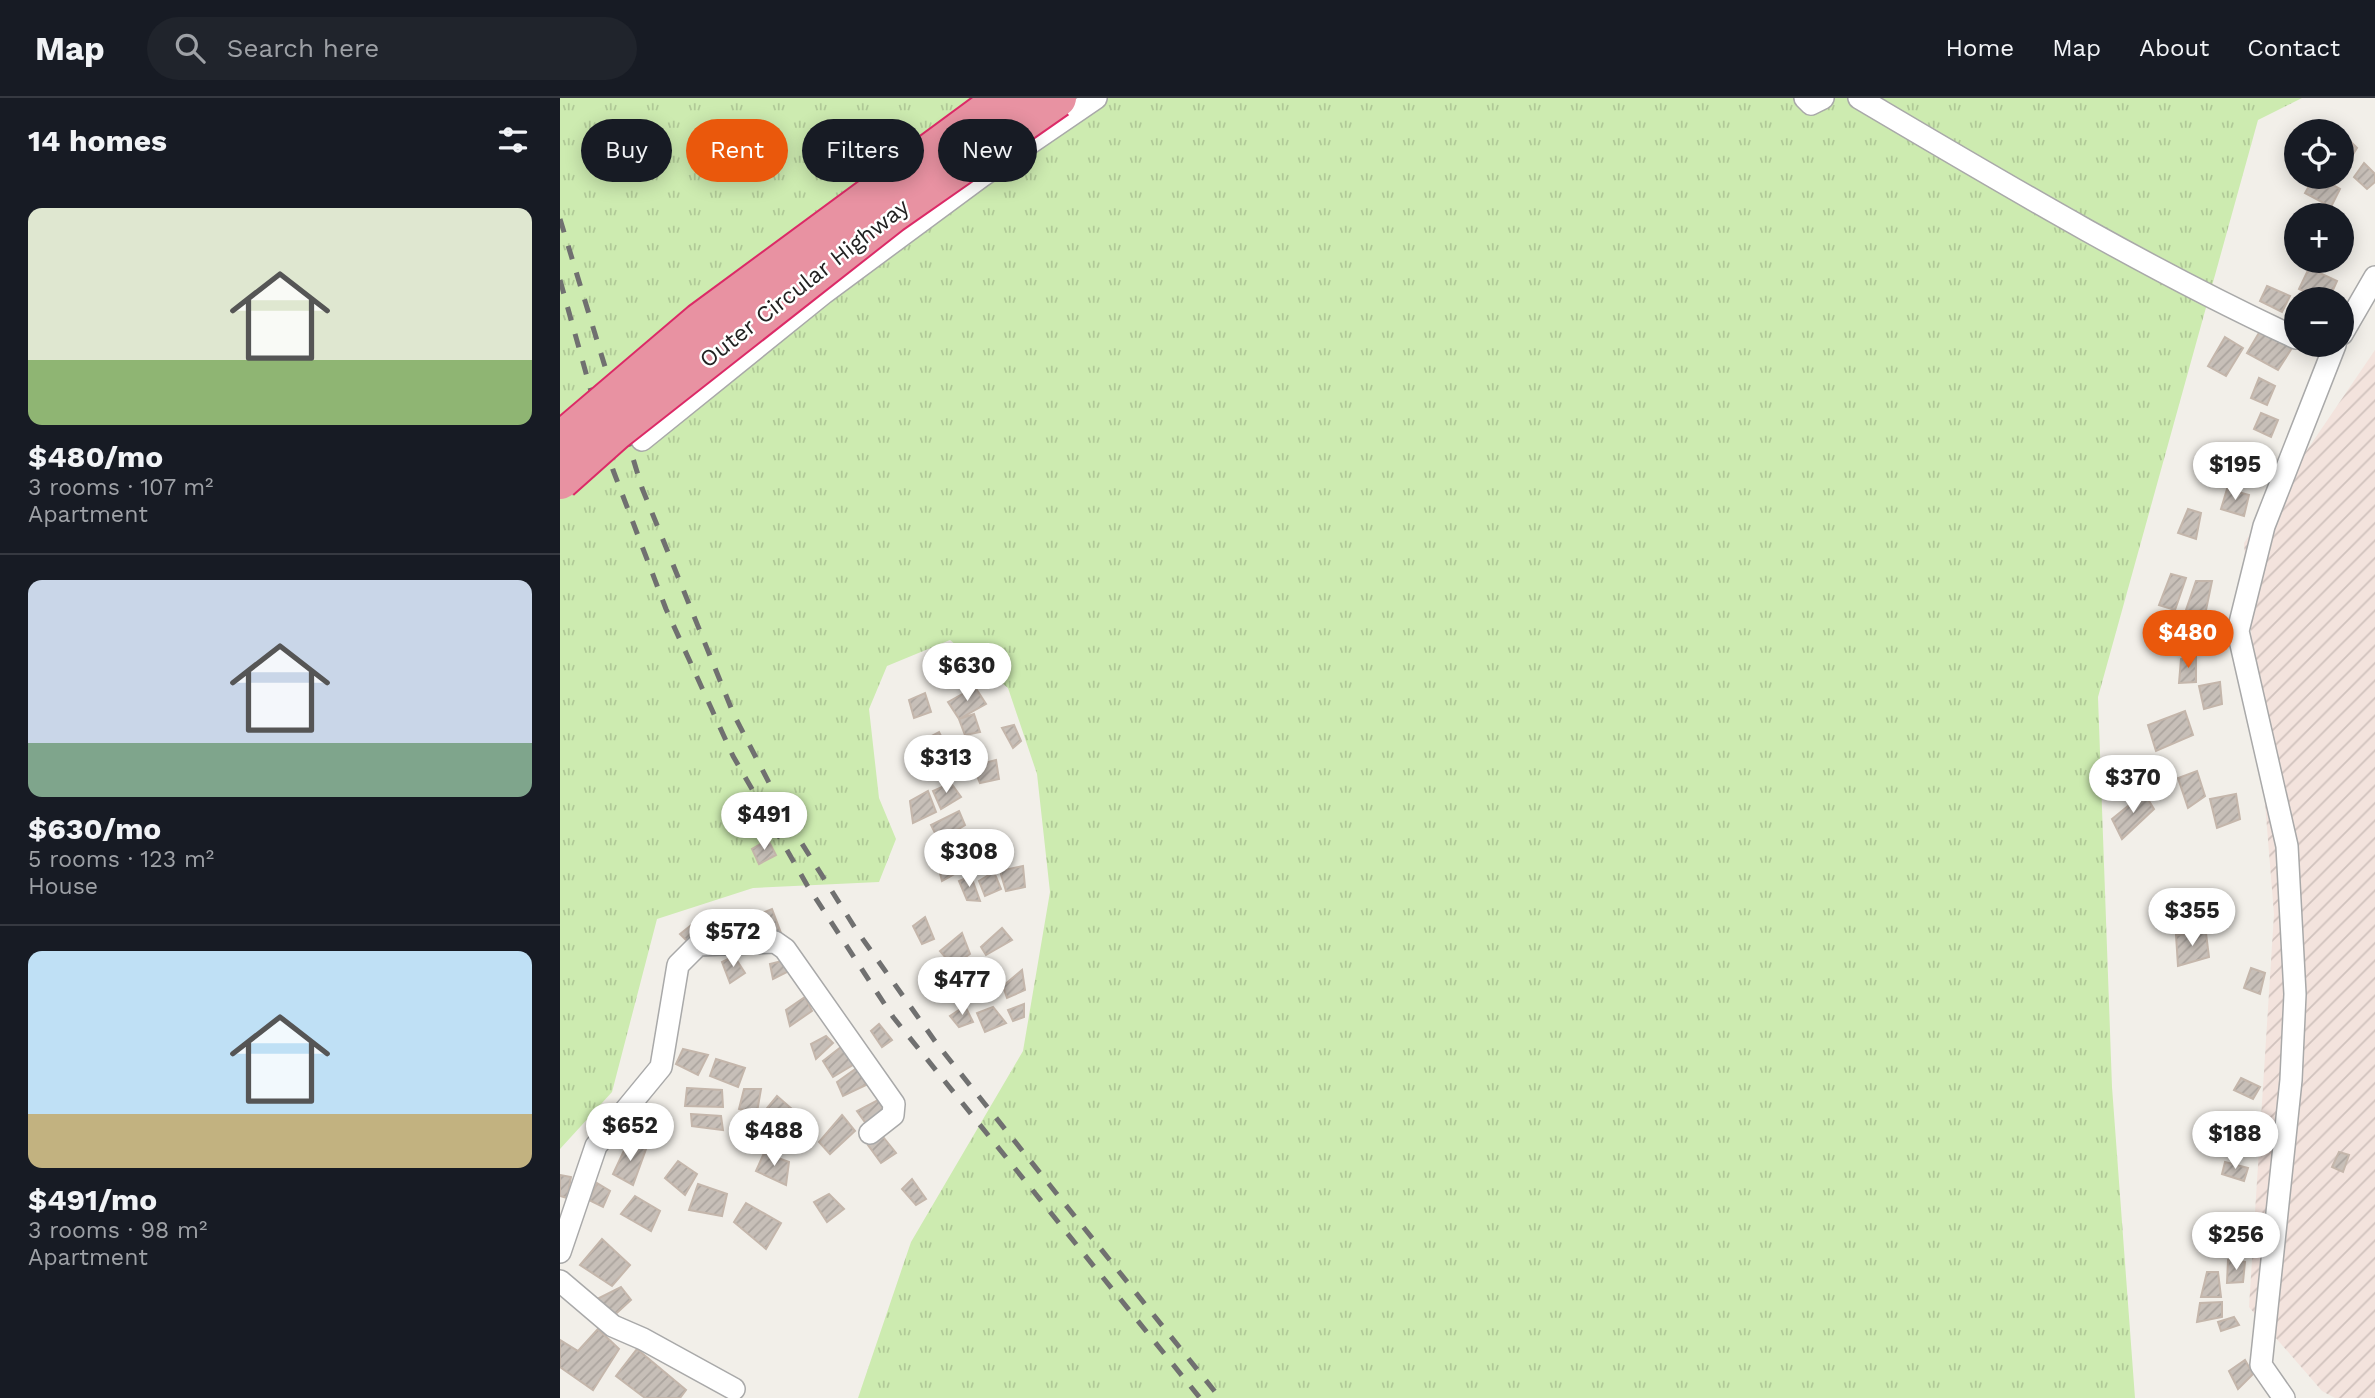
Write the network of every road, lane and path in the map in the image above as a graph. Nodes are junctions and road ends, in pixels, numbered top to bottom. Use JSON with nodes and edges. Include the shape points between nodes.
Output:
{"nodes":[{"id":1,"x":1005,"y":98,"type":"edge"},
{"id":2,"x":1057,"y":98,"type":"edge"},
{"id":3,"x":1096,"y":98,"type":"edge"},
{"id":4,"x":1805,"y":98,"type":"edge"},
{"id":5,"x":1824,"y":98,"type":"edge"},
{"id":6,"x":1859,"y":98,"type":"edge"},
{"id":7,"x":2375,"y":277,"type":"edge"},
{"id":8,"x":2354,"y":313,"type":"edge"},
{"id":9,"x":2284,"y":332,"type":"edge"},
{"id":10,"x":2323,"y":357,"type":"edge"},
{"id":11,"x":642,"y":440,"type":"dead end"},
{"id":12,"x":560,"y":442,"type":"edge"},
{"id":13,"x":560,"y":480,"type":"edge"},
{"id":14,"x":870,"y":1133,"type":"dead end"},
{"id":15,"x":560,"y":1252,"type":"edge"},
{"id":16,"x":560,"y":1281,"type":"edge"},
{"id":17,"x":734,"y":1389,"type":"dead end"},
{"id":18,"x":2284,"y":1398,"type":"edge"}],
"edges":[{"from":1,"to":12,"type":"highway","name":"Outer Circular Highway","bridge":true,"via":[[701,322]]},
{"from":2,"to":13,"type":"highway","name":"Outer Circular Highway","bridge":true,"via":[[891,214],[615,431]]},
{"from":3,"to":11,"type":"street","via":[[824,293]]},
{"from":4,"to":5,"type":"street","via":[[1811,104]]},
{"from":6,"to":9,"type":"street","via":[[2062,218]]},
{"from":7,"to":8,"type":"street"},
{"from":10,"to":18,"type":"street","via":[[2264,526],[2238,631],[2287,846],[2295,994],[2261,1365]]},
{"from":14,"to":15,"type":"street","via":[[893,1115],[894,1104],[785,949],[775,942],[698,946],[678,965],[661,1067],[596,1146]]},
{"from":16,"to":17,"type":"street","via":[[613,1326]]}]}
